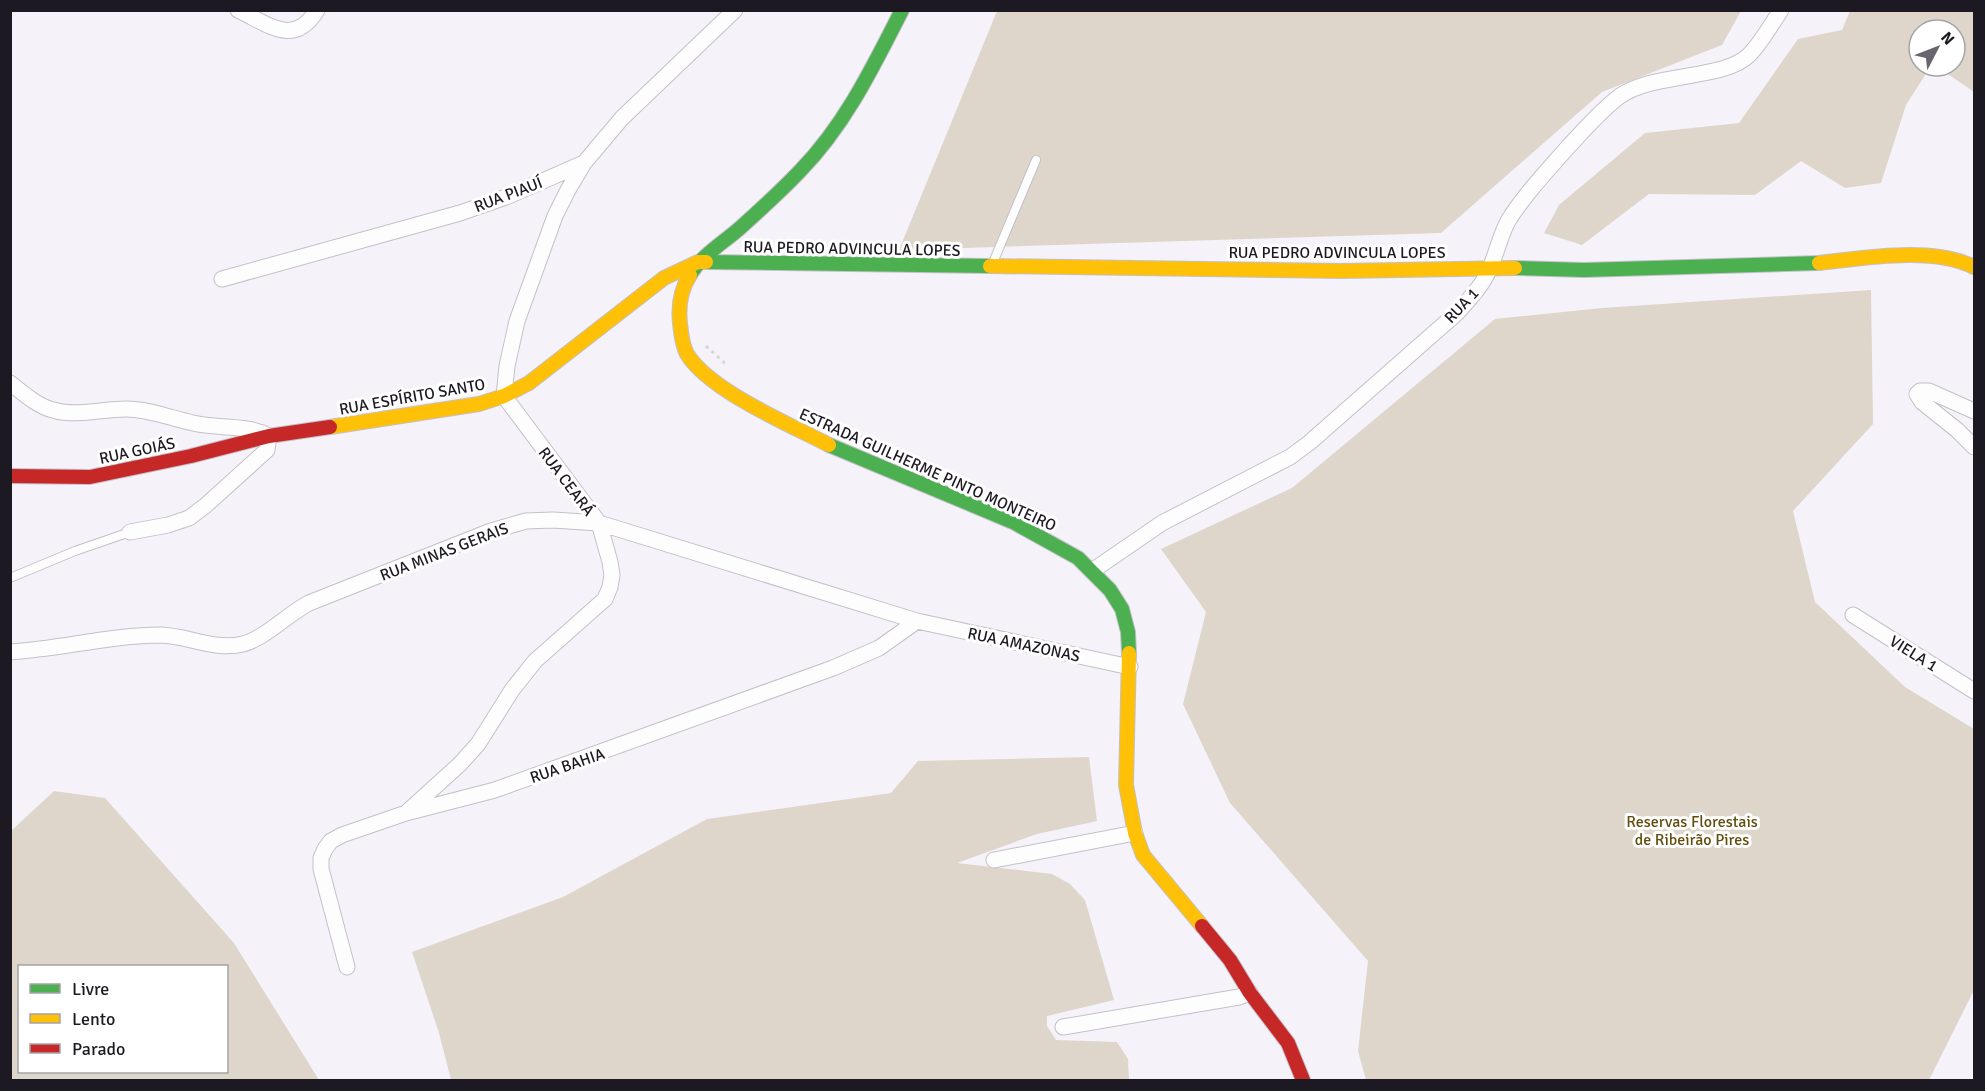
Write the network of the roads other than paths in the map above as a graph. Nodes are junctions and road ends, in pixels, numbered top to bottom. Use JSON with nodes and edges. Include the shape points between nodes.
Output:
{"nodes":[{"id":1,"x":238,"y":10,"type":"edge"},
{"id":2,"x":317,"y":10,"type":"edge"},
{"id":3,"x":735,"y":10,"type":"edge"},
{"id":4,"x":902,"y":10,"type":"edge"},
{"id":5,"x":1781,"y":10,"type":"edge"},
{"id":6,"x":1036,"y":160,"type":"dead end"},
{"id":7,"x":584,"y":163,"type":"junction"},
{"id":8,"x":698,"y":262,"type":"junction"},
{"id":9,"x":992,"y":267,"type":"junction"},
{"id":10,"x":1490,"y":267,"type":"junction"},
{"id":11,"x":1974,"y":267,"type":"edge"},
{"id":12,"x":222,"y":279,"type":"dead end"},
{"id":13,"x":10,"y":383,"type":"edge"},
{"id":14,"x":504,"y":396,"type":"junction"},
{"id":15,"x":1974,"y":411,"type":"edge"},
{"id":16,"x":269,"y":436,"type":"junction"},
{"id":17,"x":1974,"y":447,"type":"edge"},
{"id":18,"x":10,"y":476,"type":"edge"},
{"id":19,"x":598,"y":523,"type":"junction"},
{"id":20,"x":130,"y":532,"type":"joint"},
{"id":21,"x":1092,"y":571,"type":"junction"},
{"id":22,"x":10,"y":578,"type":"edge"},
{"id":23,"x":1853,"y":615,"type":"dead end"},
{"id":24,"x":917,"y":621,"type":"junction"},
{"id":25,"x":10,"y":652,"type":"edge"},
{"id":26,"x":1130,"y":667,"type":"junction"},
{"id":27,"x":1974,"y":691,"type":"edge"},
{"id":28,"x":406,"y":813,"type":"junction"},
{"id":29,"x":1135,"y":833,"type":"junction"},
{"id":30,"x":994,"y":860,"type":"dead end"},
{"id":31,"x":348,"y":967,"type":"dead end"},
{"id":32,"x":1250,"y":993,"type":"junction"},
{"id":33,"x":1063,"y":1027,"type":"dead end"},
{"id":34,"x":1303,"y":1080,"type":"edge"}],
"edges":[{"from":1,"to":2,"type":"street","via":[[275,29],[290,32],[300,29]]},
{"from":3,"to":7,"type":"street","name":"RUA PIAUÍ","via":[[622,118]]},
{"from":4,"to":8,"type":"street","name":"ESTRADA GUILHERME PINTO MONTEIRO","via":[[864,86],[836,128],[801,170]]},
{"from":5,"to":10,"type":"street","name":"RUA 1","via":[[1740,62],[1637,87],[1599,114],[1530,189],[1508,223]]},
{"from":6,"to":9,"type":"lane"},
{"from":7,"to":12,"type":"street","name":"RUA PIAUÍ","via":[[460,213]]},
{"from":7,"to":14,"type":"street","via":[[555,216],[517,321]]},
{"from":8,"to":9,"type":"street","name":"RUA PEDRO ADVINCULA LOPES"},
{"from":8,"to":14,"type":"street","name":"RUA ESPÍRITO SANTO","via":[[664,278],[529,383]]},
{"from":8,"to":21,"type":"street","name":"ESTRADA GUILHERME PINTO MONTEIRO","via":[[682,288],[679,315],[686,352],[699,369],[738,398],[831,446],[1012,522],[1078,558]]},
{"from":9,"to":10,"type":"street","name":"RUA PEDRO ADVINCULA LOPES","via":[[1342,272]]},
{"from":10,"to":11,"type":"street","name":"RUA PEDRO ADVINCULA LOPES","via":[[1584,270],[1802,265],[1896,255],[1933,257]]},
{"from":10,"to":21,"type":"street","name":"RUA 1","via":[[1458,312],[1309,443],[1269,470],[1162,524]]},
{"from":13,"to":16,"type":"street","via":[[52,410],[73,413],[143,409],[194,424],[256,430]]},
{"from":14,"to":16,"type":"street","name":"RUA ESPÍRITO SANTO","via":[[479,404]]},
{"from":14,"to":19,"type":"street","name":"RUA CEARÁ"},
{"from":15,"to":17,"type":"street","via":[[1929,391],[1920,390],[1917,394]]},
{"from":16,"to":18,"type":"street","name":"RUA GOIÁS","via":[[90,477]]},
{"from":16,"to":20,"type":"street","via":[[267,450],[189,518]]},
{"from":19,"to":24,"type":"street","name":"RUA MINAS GERAIS"},
{"from":19,"to":25,"type":"street","name":"RUA MINAS GERAIS","via":[[526,521],[491,531],[309,603],[244,644],[223,646],[163,635]]},
{"from":19,"to":28,"type":"street","name":"RUA CEARÁ","via":[[612,575],[604,599],[535,662],[478,744]]},
{"from":20,"to":22,"type":"lane"},
{"from":21,"to":26,"type":"street","name":"ESTRADA GUILHERME PINTO MONTEIRO","via":[[1122,609]]},
{"from":23,"to":27,"type":"street","name":"VIELA 1"},
{"from":24,"to":26,"type":"street","name":"RUA AMAZONAS"},
{"from":24,"to":28,"type":"street","name":"RUA BAHIA","via":[[879,648],[833,668],[495,790]]},
{"from":26,"to":29,"type":"street","name":"ESTRADA GUILHERME PINTO MONTEIRO","via":[[1126,785]]},
{"from":28,"to":31,"type":"street","name":"RUA BAHIA","via":[[342,835],[331,842],[321,858]]},
{"from":29,"to":30,"type":"street"},
{"from":29,"to":32,"type":"street","name":"ESTRADA GUILHERME PINTO MONTEIRO","via":[[1143,855],[1230,960]]},
{"from":32,"to":33,"type":"street"},
{"from":32,"to":34,"type":"street","name":"ESTRADA GUILHERME PINTO MONTEIRO","via":[[1288,1043]]}]}
